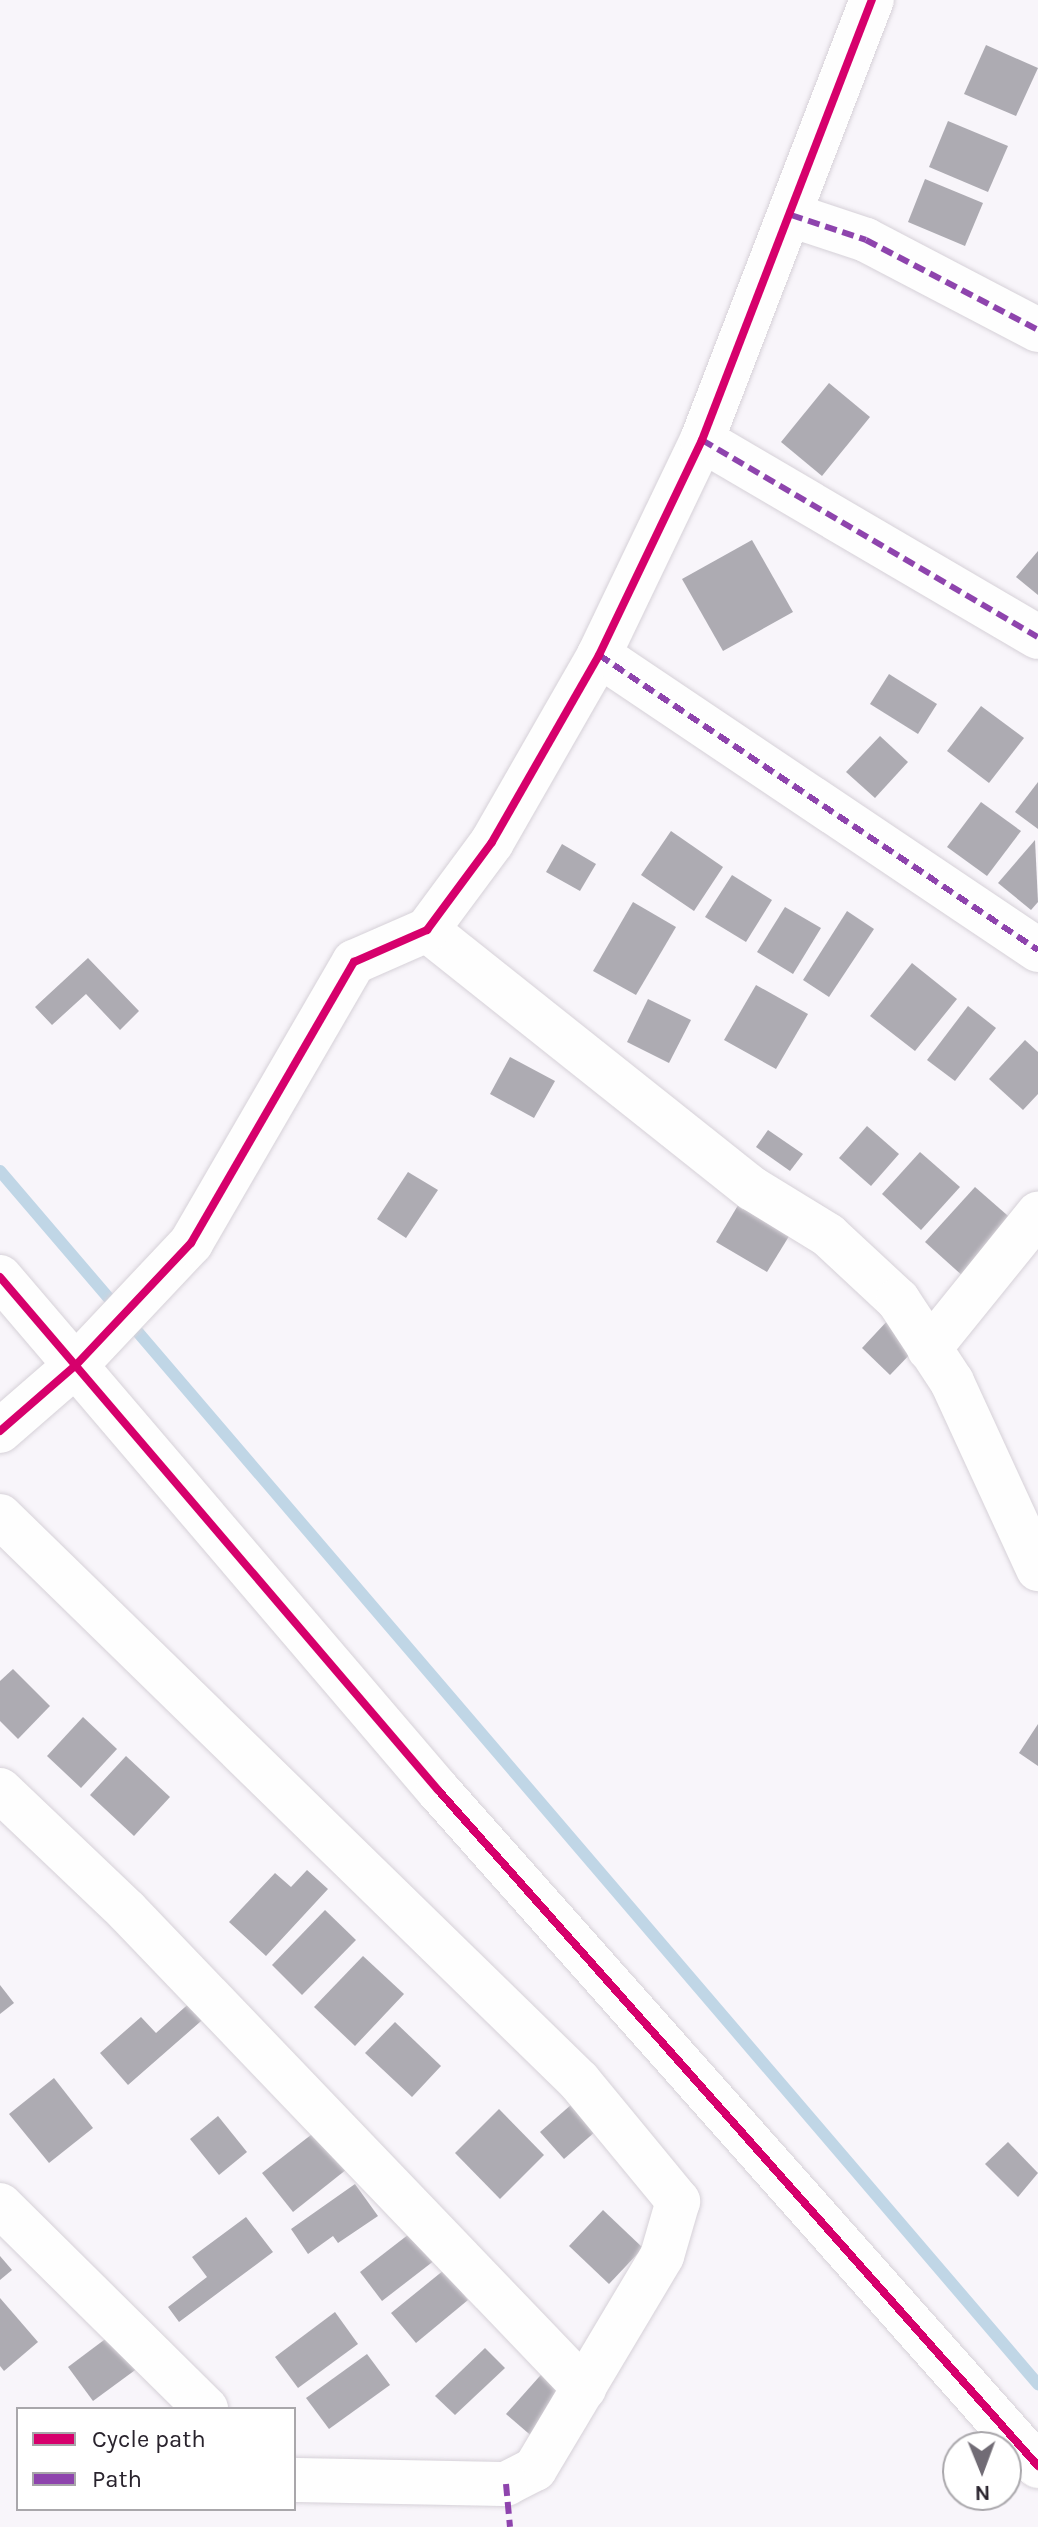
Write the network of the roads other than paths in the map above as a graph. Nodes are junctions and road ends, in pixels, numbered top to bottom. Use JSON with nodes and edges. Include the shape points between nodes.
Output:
{"nodes":[{"id":1,"x":872,"y":0,"type":"edge"},
{"id":2,"x":791,"y":215,"type":"junction"},
{"id":3,"x":1038,"y":330,"type":"edge"},
{"id":4,"x":702,"y":440,"type":"junction"},
{"id":5,"x":1038,"y":637,"type":"edge"},
{"id":6,"x":599,"y":655,"type":"junction"},
{"id":7,"x":427,"y":930,"type":"junction"},
{"id":8,"x":1038,"y":950,"type":"edge"},
{"id":9,"x":1038,"y":1214,"type":"edge"},
{"id":10,"x":0,"y":1277,"type":"edge"},
{"id":11,"x":929,"y":1349,"type":"junction"},
{"id":12,"x":90,"y":1351,"type":"junction"},
{"id":13,"x":0,"y":1431,"type":"edge"},
{"id":14,"x":0,"y":1516,"type":"edge"},
{"id":15,"x":1038,"y":1569,"type":"edge"},
{"id":16,"x":0,"y":1790,"type":"edge"},
{"id":17,"x":0,"y":2205,"type":"edge"},
{"id":18,"x":584,"y":2388,"type":"junction"},
{"id":19,"x":204,"y":2407,"type":"edge"},
{"id":20,"x":1038,"y":2466,"type":"edge"},
{"id":21,"x":296,"y":2480,"type":"edge"}],
"edges":[{"from":1,"to":2,"type":"street"},
{"from":2,"to":3,"type":"street","via":[[866,240]]},
{"from":2,"to":4,"type":"street"},
{"from":4,"to":5,"type":"street"},
{"from":4,"to":6,"type":"street"},
{"from":6,"to":7,"type":"street","via":[[492,842]]},
{"from":6,"to":8,"type":"street"},
{"from":7,"to":11,"type":"street","via":[[753,1189],[828,1235],[898,1300]]},
{"from":7,"to":12,"type":"street","via":[[354,962],[191,1243]]},
{"from":9,"to":11,"type":"street"},
{"from":10,"to":12,"type":"street"},
{"from":11,"to":15,"type":"street","via":[[952,1382]]},
{"from":12,"to":13,"type":"street"},
{"from":12,"to":20,"type":"street","via":[[448,1802]]},
{"from":14,"to":18,"type":"street","via":[[579,2081],[678,2201],[662,2256]]},
{"from":16,"to":18,"type":"street","via":[[127,1911]]},
{"from":17,"to":19,"type":"street"},
{"from":18,"to":21,"type":"street","via":[[535,2469],[506,2484]]}]}
